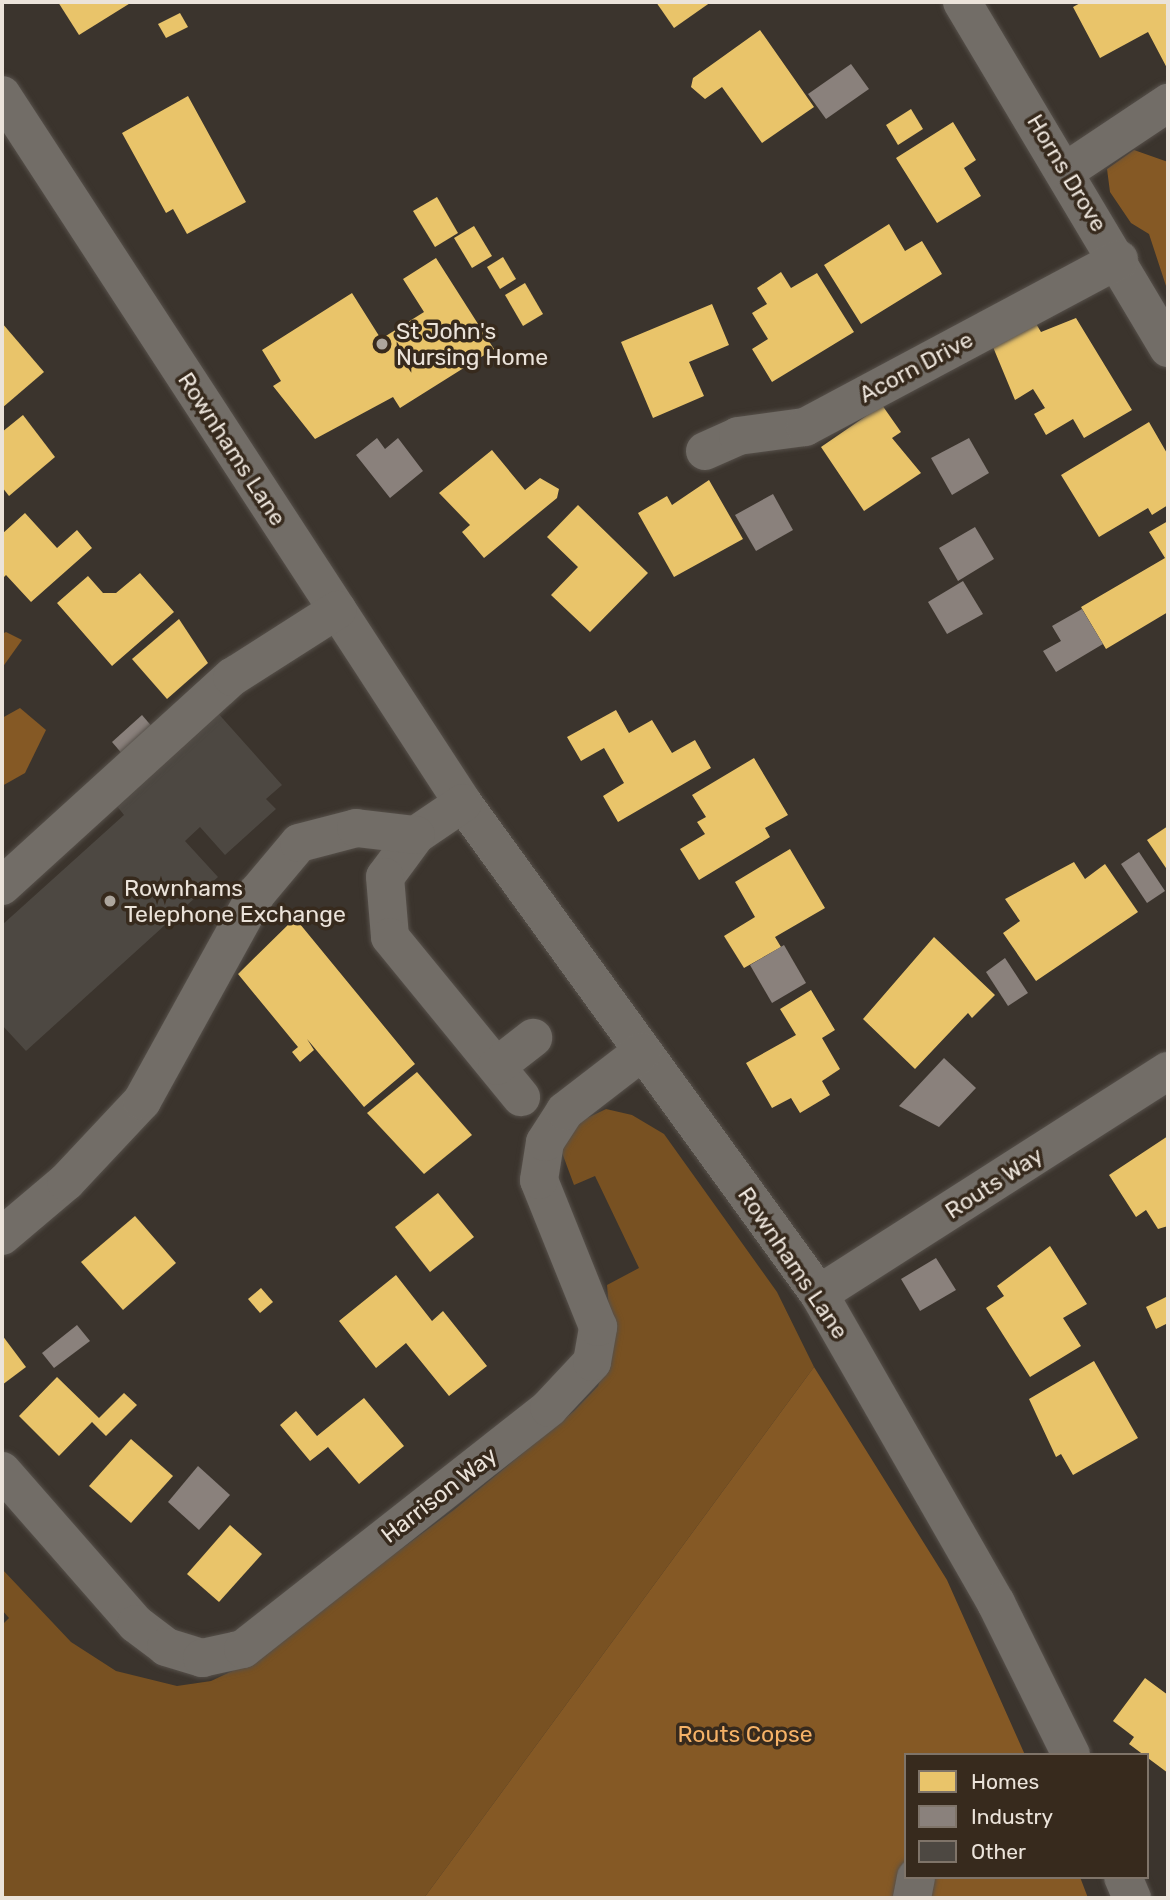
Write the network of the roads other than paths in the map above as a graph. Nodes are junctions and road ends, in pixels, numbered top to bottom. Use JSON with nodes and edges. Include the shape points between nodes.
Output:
{"nodes":[{"id":1,"x":962,"y":2,"type":"edge"},
{"id":2,"x":2,"y":95,"type":"edge"},
{"id":3,"x":1168,"y":103,"type":"edge"},
{"id":4,"x":1066,"y":171,"type":"junction"},
{"id":5,"x":1119,"y":259,"type":"junction"},
{"id":6,"x":1168,"y":348,"type":"edge"},
{"id":7,"x":705,"y":451,"type":"dead end"},
{"id":8,"x":337,"y":610,"type":"junction"},
{"id":9,"x":463,"y":803,"type":"junction"},
{"id":10,"x":416,"y":835,"type":"junction"},
{"id":11,"x":2,"y":886,"type":"edge"},
{"id":12,"x":533,"y":1038,"type":"dead end"},
{"id":13,"x":643,"y":1051,"type":"junction"},
{"id":14,"x":497,"y":1066,"type":"junction"},
{"id":15,"x":1168,"y":1071,"type":"edge"},
{"id":16,"x":521,"y":1097,"type":"dead end"},
{"id":17,"x":2,"y":1236,"type":"edge"},
{"id":18,"x":819,"y":1294,"type":"junction"},
{"id":19,"x":2,"y":1471,"type":"edge"},
{"id":20,"x":1063,"y":1751,"type":"edge"},
{"id":21,"x":916,"y":1879,"type":"edge"},
{"id":22,"x":1125,"y":1879,"type":"edge"},
{"id":23,"x":912,"y":1898,"type":"edge"},
{"id":24,"x":1132,"y":1898,"type":"edge"}],
"edges":[{"from":1,"to":4,"type":"street","name":"Horns Drove"},
{"from":2,"to":8,"type":"street","name":"Rownhams Lane"},
{"from":3,"to":4,"type":"street"},
{"from":4,"to":5,"type":"street","name":"Horns Drove"},
{"from":5,"to":6,"type":"street","name":"Horns Drove"},
{"from":5,"to":7,"type":"street","name":"Acorn Drive","via":[[805,427],[738,436]]},
{"from":8,"to":9,"type":"street","name":"Rownhams Lane"},
{"from":8,"to":11,"type":"street","via":[[232,677]]},
{"from":9,"to":10,"type":"street"},
{"from":9,"to":13,"type":"street","name":"Rownhams Lane"},
{"from":10,"to":14,"type":"street","via":[[385,877],[390,937]]},
{"from":10,"to":17,"type":"street","via":[[356,828],[299,843],[257,893],[142,1101],[66,1182]]},
{"from":12,"to":14,"type":"street"},
{"from":13,"to":18,"type":"street","name":"Rownhams Lane"},
{"from":13,"to":19,"type":"street","name":"Harrison Way","via":[[565,1111],[545,1142],[539,1180],[597,1327],[592,1362],[549,1408],[243,1649],[202,1658],[166,1647],[136,1624]]},
{"from":14,"to":16,"type":"street"},
{"from":15,"to":18,"type":"street","name":"Routs Way"},
{"from":18,"to":20,"type":"street","name":"Rownhams Lane","via":[[996,1603]]},
{"from":21,"to":23,"type":"street"},
{"from":22,"to":24,"type":"street"}]}
